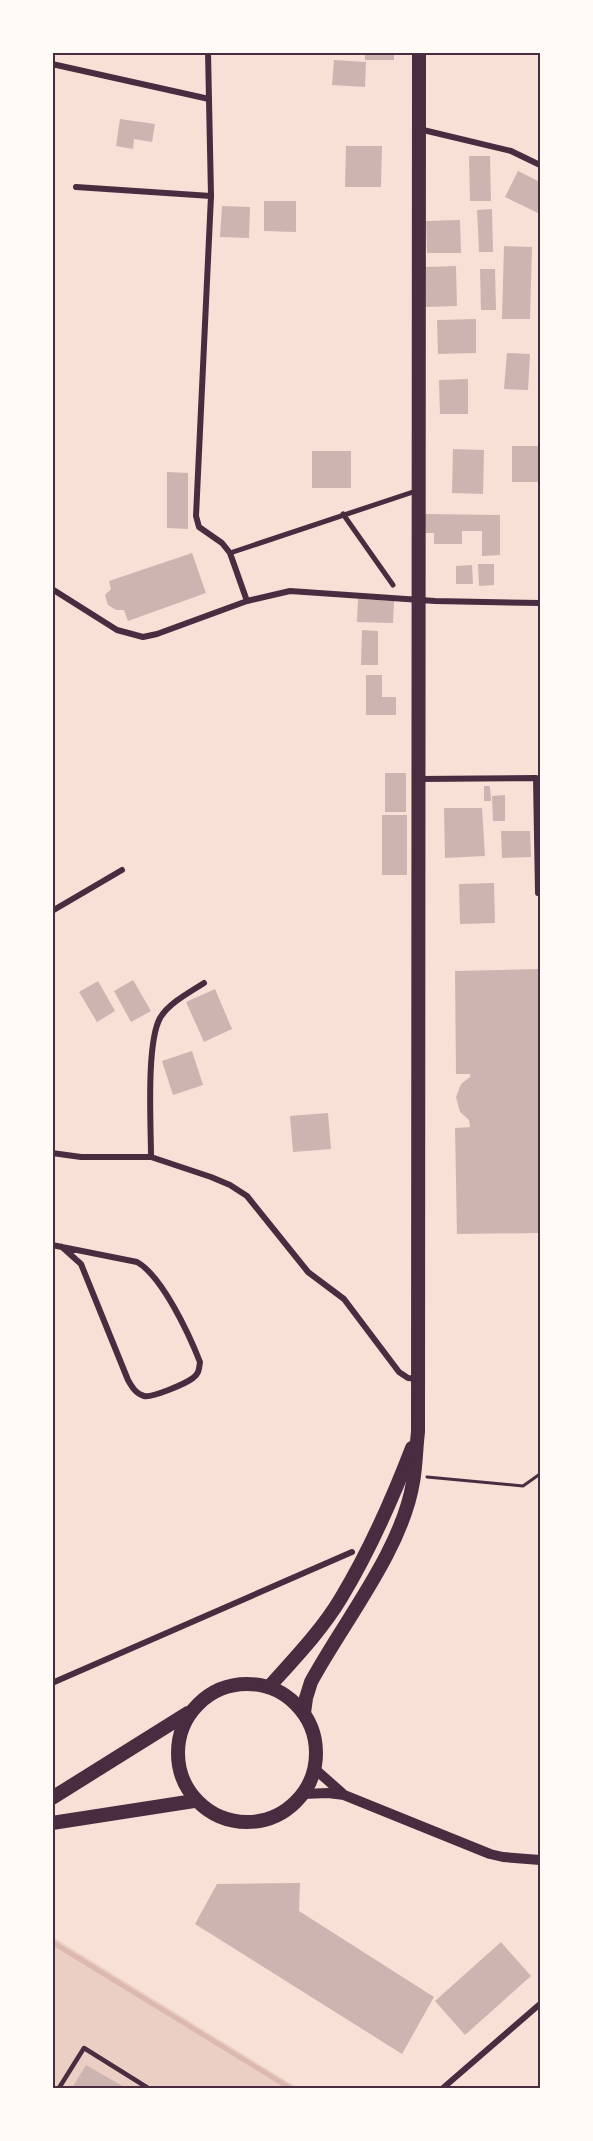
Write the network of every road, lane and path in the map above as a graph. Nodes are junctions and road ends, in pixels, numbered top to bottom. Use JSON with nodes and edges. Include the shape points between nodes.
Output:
{"nodes":[{"id":1,"x":208,"y":52,"type":"edge"},
{"id":2,"x":419,"y":52,"type":"edge"},
{"id":3,"x":52,"y":64,"type":"edge"},
{"id":4,"x":209,"y":99,"type":"junction"},
{"id":5,"x":419,"y":129,"type":"junction"},
{"id":6,"x":540,"y":165,"type":"edge"},
{"id":7,"x":76,"y":187,"type":"dead end"},
{"id":8,"x":211,"y":196,"type":"junction"},
{"id":9,"x":419,"y":490,"type":"junction"},
{"id":10,"x":343,"y":514,"type":"junction"},
{"id":11,"x":230,"y":553,"type":"junction"},
{"id":12,"x":393,"y":585,"type":"dead end"},
{"id":13,"x":52,"y":589,"type":"edge"},
{"id":14,"x":419,"y":599,"type":"junction"},
{"id":15,"x":247,"y":601,"type":"junction"},
{"id":16,"x":540,"y":603,"type":"edge"},
{"id":17,"x":419,"y":779,"type":"junction"},
{"id":18,"x":122,"y":870,"type":"dead end"},
{"id":19,"x":538,"y":892,"type":"dead end"},
{"id":20,"x":52,"y":911,"type":"edge"},
{"id":21,"x":204,"y":982,"type":"dead end"},
{"id":22,"x":52,"y":1153,"type":"edge"},
{"id":23,"x":151,"y":1157,"type":"junction"},
{"id":24,"x":52,"y":1245,"type":"edge"},
{"id":25,"x":62,"y":1247,"type":"junction"},
{"id":26,"x":418,"y":1379,"type":"junction"},
{"id":27,"x":418,"y":1432,"type":"junction"},
{"id":28,"x":540,"y":1474,"type":"edge"},
{"id":29,"x":414,"y":1476,"type":"junction"},
{"id":30,"x":352,"y":1552,"type":"dead end"},
{"id":31,"x":52,"y":1683,"type":"edge"},
{"id":32,"x":269,"y":1687,"type":"junction"},
{"id":33,"x":188,"y":1713,"type":"junction"},
{"id":34,"x":304,"y":1713,"type":"junction"},
{"id":35,"x":316,"y":1770,"type":"junction"},
{"id":36,"x":303,"y":1794,"type":"junction"},
{"id":37,"x":344,"y":1796,"type":"junction"},
{"id":38,"x":52,"y":1798,"type":"edge"},
{"id":39,"x":194,"y":1801,"type":"junction"},
{"id":40,"x":52,"y":1823,"type":"edge"},
{"id":41,"x":540,"y":1860,"type":"edge"},
{"id":42,"x":540,"y":2004,"type":"edge"},
{"id":43,"x":59,"y":2088,"type":"edge"},
{"id":44,"x":148,"y":2088,"type":"edge"},
{"id":45,"x":443,"y":2088,"type":"edge"}],
"edges":[{"from":1,"to":4,"type":"street"},
{"from":2,"to":5,"type":"main road"},
{"from":3,"to":4,"type":"street"},
{"from":4,"to":8,"type":"street"},
{"from":5,"to":6,"type":"street","via":[[511,151]]},
{"from":5,"to":9,"type":"main road"},
{"from":7,"to":8,"type":"street"},
{"from":8,"to":11,"type":"street","via":[[196,516],[199,527]]},
{"from":9,"to":10,"type":"street"},
{"from":9,"to":14,"type":"main road"},
{"from":10,"to":11,"type":"street"},
{"from":10,"to":12,"type":"street"},
{"from":11,"to":15,"type":"street"},
{"from":13,"to":15,"type":"street","via":[[117,630],[143,637]]},
{"from":14,"to":15,"type":"street","via":[[290,591]]},
{"from":14,"to":16,"type":"street"},
{"from":14,"to":17,"type":"main road"},
{"from":17,"to":19,"type":"street","via":[[536,778]]},
{"from":17,"to":26,"type":"main road"},
{"from":18,"to":20,"type":"street"},
{"from":21,"to":23,"type":"street","via":[[161,1017],[156,1030]]},
{"from":22,"to":23,"type":"street"},
{"from":23,"to":26,"type":"street","via":[[211,1177],[247,1196],[308,1272],[344,1299],[399,1372]]},
{"from":24,"to":25,"type":"street"},
{"from":25,"to":25,"type":"street","via":[[81,1264],[135,1391],[152,1396],[192,1379],[199,1372],[200,1362],[158,1280],[147,1268],[136,1262]]},
{"from":26,"to":27,"type":"main road"},
{"from":27,"to":29,"type":"main road"},
{"from":27,"to":32,"type":"main road","via":[[376,1535],[341,1598]]},
{"from":28,"to":29,"type":"path","via":[[523,1486]]},
{"from":29,"to":34,"type":"main road","via":[[397,1531],[311,1682]]},
{"from":30,"to":31,"type":"street"},
{"from":32,"to":33,"type":"main road","via":[[242,1683],[223,1688]]},
{"from":32,"to":34,"type":"main road","via":[[287,1696]]},
{"from":33,"to":38,"type":"main road"},
{"from":33,"to":39,"type":"main road","via":[[176,1746],[181,1779]]},
{"from":34,"to":35,"type":"main road","via":[[315,1736]]},
{"from":35,"to":36,"type":"main road"},
{"from":35,"to":37,"type":"street"},
{"from":36,"to":37,"type":"street"},
{"from":36,"to":39,"type":"main road","via":[[269,1818],[241,1824],[213,1815]]},
{"from":37,"to":41,"type":"street","via":[[490,1854]]},
{"from":39,"to":40,"type":"main road"},
{"from":42,"to":45,"type":"street"},
{"from":43,"to":44,"type":"lane","via":[[84,2048]]}]}
